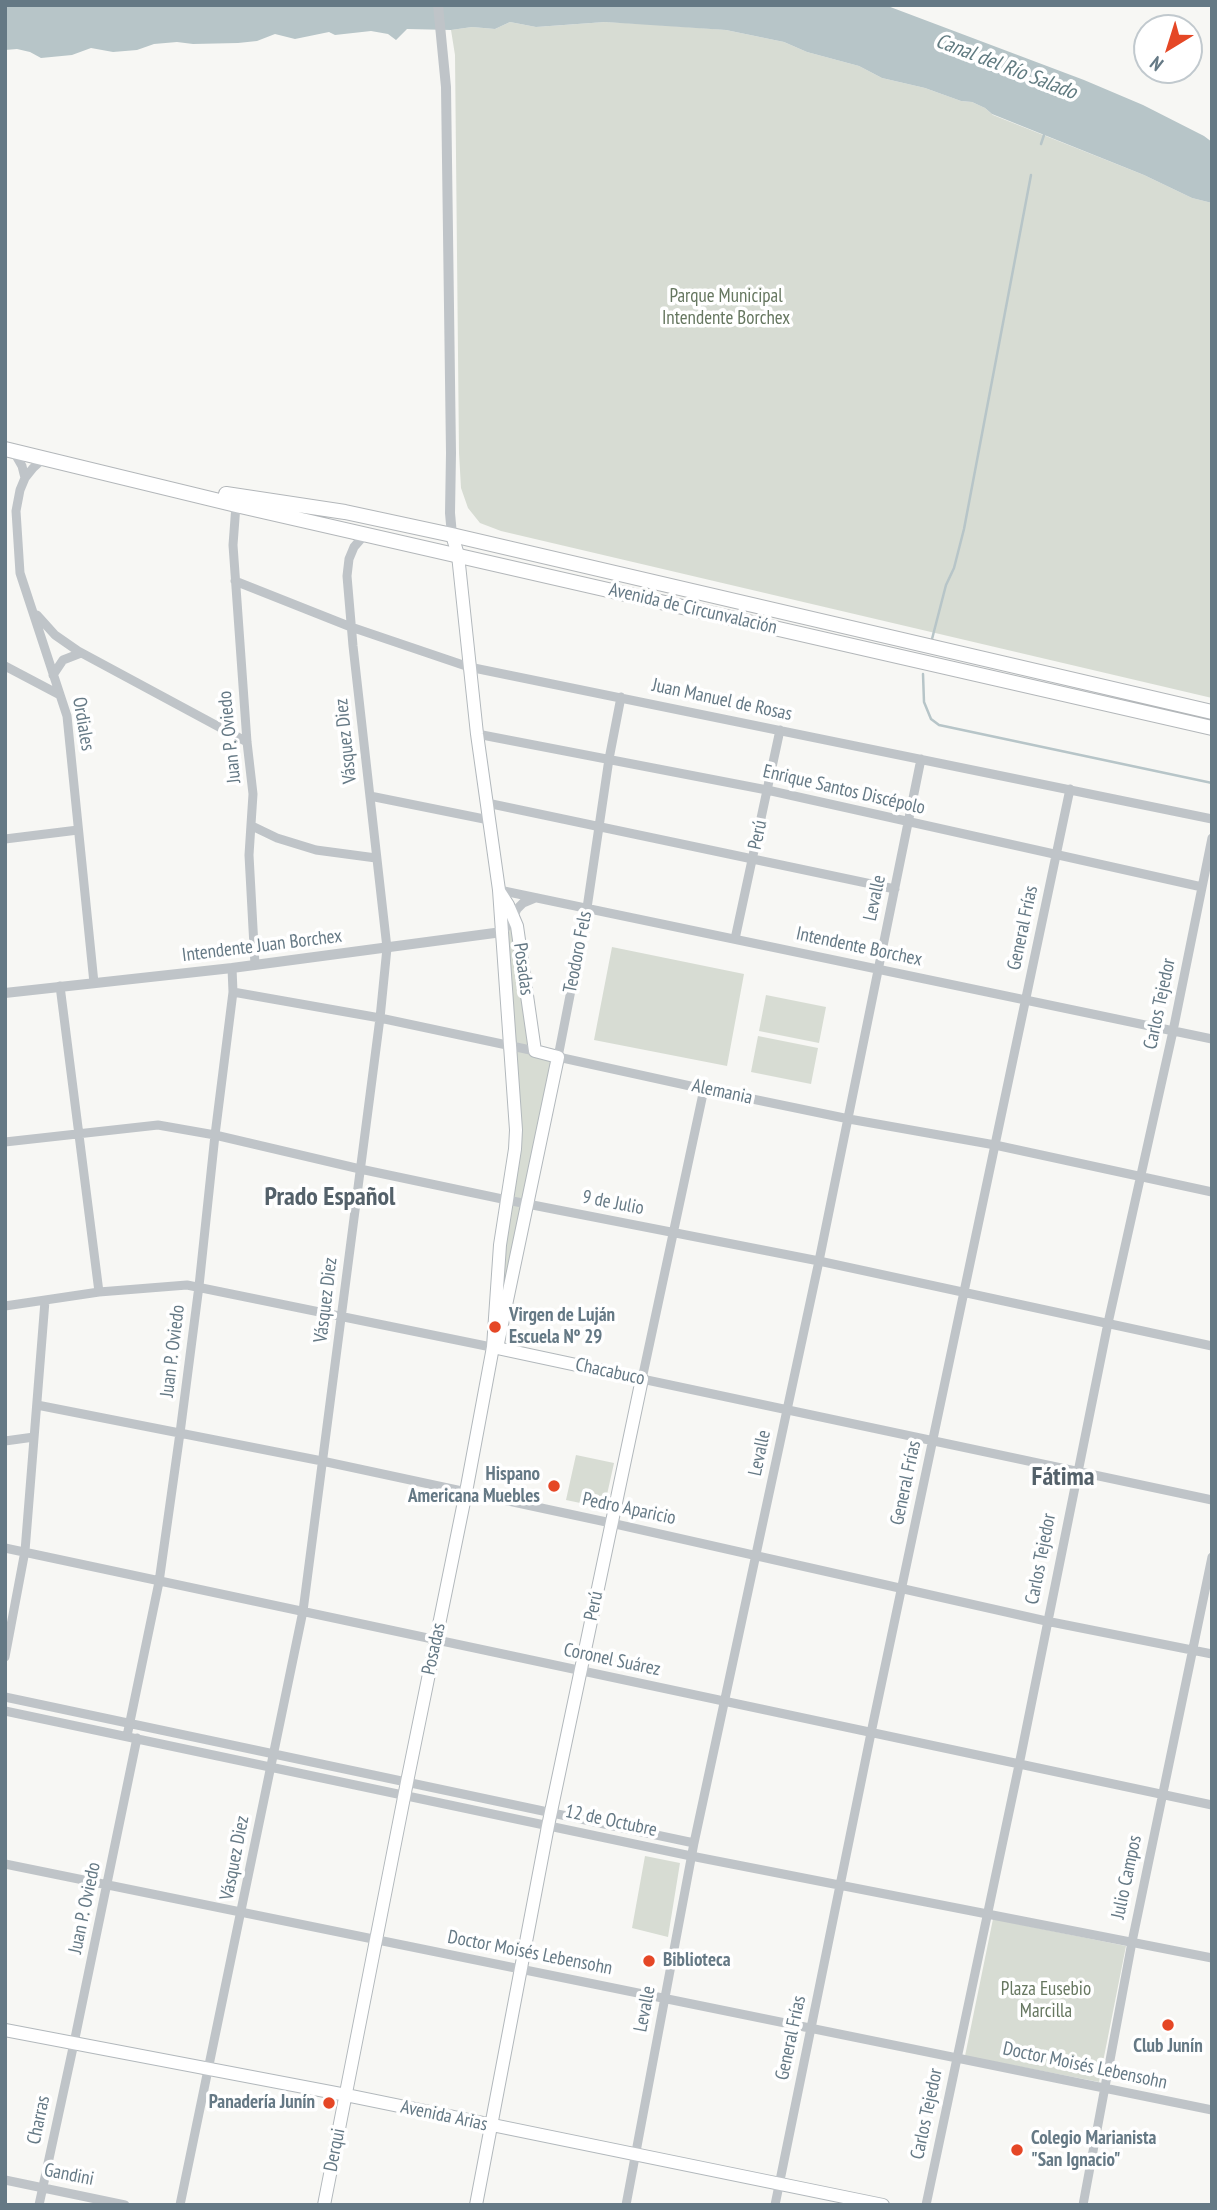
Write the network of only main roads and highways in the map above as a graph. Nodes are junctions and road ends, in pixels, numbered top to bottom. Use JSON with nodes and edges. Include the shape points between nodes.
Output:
{"nodes":[{"id":1,"x":9,"y":450,"type":"edge"},
{"id":2,"x":175,"y":489,"type":"junction"},
{"id":3,"x":453,"y":535,"type":"junction"},
{"id":4,"x":458,"y":555,"type":"junction"},
{"id":5,"x":1212,"y":712,"type":"edge"},
{"id":6,"x":1212,"y":728,"type":"edge"},
{"id":7,"x":499,"y":890,"type":"junction"},
{"id":8,"x":535,"y":1051,"type":"joint"},
{"id":9,"x":558,"y":1057,"type":"joint"},
{"id":10,"x":526,"y":1204,"type":"joint"},
{"id":11,"x":495,"y":1347,"type":"junction"},
{"id":12,"x":642,"y":1380,"type":"joint"},
{"id":13,"x":5,"y":2029,"type":"edge"},
{"id":14,"x":346,"y":2095,"type":"junction"},
{"id":15,"x":492,"y":2126,"type":"junction"},
{"id":16,"x":324,"y":2205,"type":"edge"},
{"id":17,"x":477,"y":2205,"type":"edge"},
{"id":18,"x":883,"y":2205,"type":"edge"}],
"edges":[{"from":1,"to":2,"type":"highway","name":"Avenida de Circunvalación"},
{"from":2,"to":3,"type":"highway","name":"Avenida de Circunvalación","via":[[345,512]]},
{"from":2,"to":4,"type":"highway","name":"Avenida de Circunvalación"},
{"from":3,"to":4,"type":"main road","name":"Posadas"},
{"from":3,"to":5,"type":"highway","name":"Avenida de Circunvalación"},
{"from":4,"to":6,"type":"highway","name":"Avenida de Circunvalación"},
{"from":4,"to":7,"type":"main road","name":"Posadas"},
{"from":7,"to":8,"type":"main road","name":"Posadas","via":[[517,926]]},
{"from":7,"to":11,"type":"main road","name":"Posadas","via":[[516,1130],[500,1245]]},
{"from":8,"to":9,"type":"main road","name":"Alemania"},
{"from":9,"to":10,"type":"main road","name":"Teodoro Fels"},
{"from":10,"to":11,"type":"main road","name":"Posadas"},
{"from":11,"to":12,"type":"main road","name":"Chacabuco"},
{"from":11,"to":14,"type":"main road","name":"Posadas"},
{"from":12,"to":15,"type":"main road","name":"Perú","via":[[548,1826]]},
{"from":13,"to":14,"type":"main road","name":"Avenida Arias"},
{"from":14,"to":15,"type":"main road","name":"Avenida Arias"},
{"from":14,"to":16,"type":"main road","name":"Derqui"},
{"from":15,"to":17,"type":"main road","name":"Perú"},
{"from":15,"to":18,"type":"main road","name":"Avenida Arias"}]}
